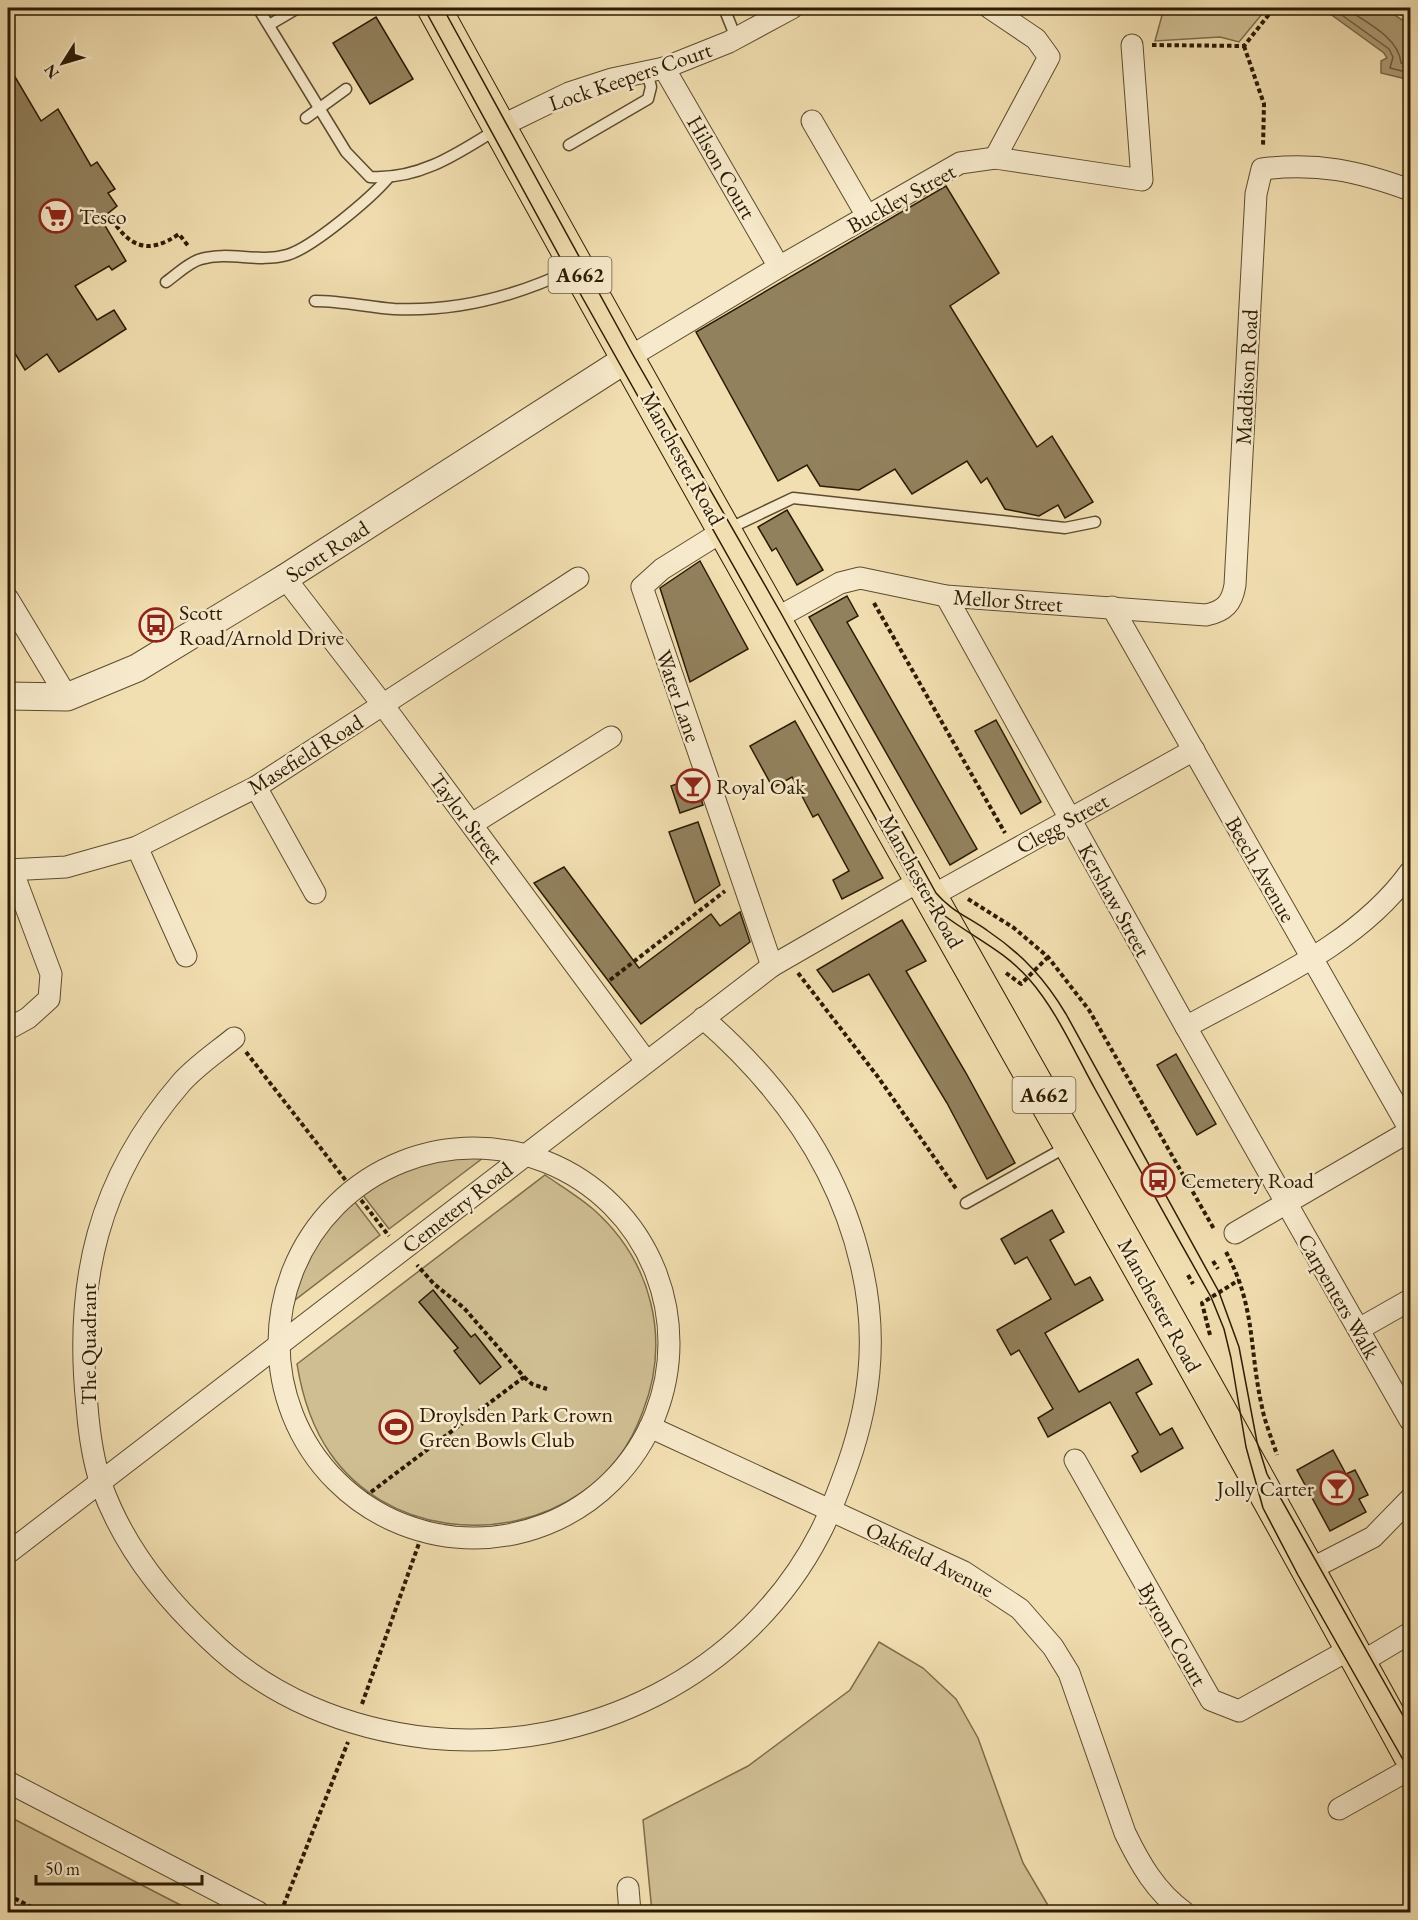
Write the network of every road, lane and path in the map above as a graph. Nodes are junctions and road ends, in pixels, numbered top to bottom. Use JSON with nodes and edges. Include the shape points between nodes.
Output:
{"nodes":[{"id":1,"x":258,"y":8,"type":"edge"},
{"id":2,"x":298,"y":8,"type":"edge"},
{"id":3,"x":434,"y":8,"type":"edge"},
{"id":4,"x":724,"y":8,"type":"edge"},
{"id":5,"x":792,"y":8,"type":"edge"},
{"id":6,"x":990,"y":8,"type":"edge"},
{"id":7,"x":1274,"y":8,"type":"edge"},
{"id":8,"x":1392,"y":8,"type":"edge"},
{"id":9,"x":1410,"y":19,"type":"edge"},
{"id":10,"x":269,"y":25,"type":"junction"},
{"id":11,"x":735,"y":38,"type":"junction"},
{"id":12,"x":1132,"y":45,"type":"joint"},
{"id":13,"x":1244,"y":46,"type":"junction"},
{"id":14,"x":656,"y":70,"type":"junction"},
{"id":15,"x":346,"y":89,"type":"dead end"},
{"id":16,"x":319,"y":107,"type":"junction"},
{"id":17,"x":306,"y":118,"type":"dead end"},
{"id":18,"x":812,"y":122,"type":"dead end"},
{"id":19,"x":500,"y":127,"type":"junction"},
{"id":20,"x":569,"y":145,"type":"dead end"},
{"id":21,"x":995,"y":158,"type":"junction"},
{"id":22,"x":1262,"y":169,"type":"junction"},
{"id":23,"x":388,"y":178,"type":"junction"},
{"id":24,"x":1410,"y":190,"type":"edge"},
{"id":25,"x":108,"y":213,"type":"dead end"},
{"id":26,"x":867,"y":216,"type":"junction"},
{"id":27,"x":198,"y":259,"type":"junction"},
{"id":28,"x":779,"y":267,"type":"junction"},
{"id":29,"x":576,"y":268,"type":"junction"},
{"id":30,"x":166,"y":282,"type":"dead end"},
{"id":31,"x":315,"y":301,"type":"dead end"},
{"id":32,"x":628,"y":358,"type":"junction"},
{"id":33,"x":1095,"y":522,"type":"dead end"},
{"id":34,"x":723,"y":531,"type":"junction"},
{"id":35,"x":285,"y":578,"type":"junction"},
{"id":36,"x":860,"y":578,"type":"junction"},
{"id":37,"x":578,"y":579,"type":"dead end"},
{"id":38,"x":1235,"y":585,"type":"joint"},
{"id":39,"x":946,"y":596,"type":"junction"},
{"id":40,"x":8,"y":599,"type":"edge"},
{"id":41,"x":1112,"y":607,"type":"junction"},
{"id":42,"x":775,"y":619,"type":"junction"},
{"id":43,"x":8,"y":696,"type":"edge"},
{"id":44,"x":67,"y":697,"type":"junction"},
{"id":45,"x":383,"y":705,"type":"junction"},
{"id":46,"x":611,"y":737,"type":"dead end"},
{"id":47,"x":1194,"y":750,"type":"junction"},
{"id":48,"x":256,"y":787,"type":"junction"},
{"id":49,"x":1070,"y":819,"type":"junction"},
{"id":50,"x":472,"y":824,"type":"junction"},
{"id":51,"x":137,"y":847,"type":"junction"},
{"id":52,"x":1015,"y":850,"type":"junction"},
{"id":53,"x":10,"y":870,"type":"edge"},
{"id":54,"x":1410,"y":872,"type":"edge"},
{"id":55,"x":742,"y":878,"type":"junction"},
{"id":56,"x":937,"y":890,"type":"junction"},
{"id":57,"x":315,"y":893,"type":"dead end"},
{"id":58,"x":186,"y":956,"type":"dead end"},
{"id":59,"x":1048,"y":957,"type":"junction"},
{"id":60,"x":1311,"y":957,"type":"junction"},
{"id":61,"x":779,"y":962,"type":"junction"},
{"id":62,"x":1004,"y":972,"type":"dead end"},
{"id":63,"x":595,"y":992,"type":"junction"},
{"id":64,"x":703,"y":1018,"type":"junction"},
{"id":65,"x":1186,"y":1027,"type":"junction"},
{"id":66,"x":8,"y":1029,"type":"edge"},
{"id":67,"x":234,"y":1038,"type":"joint"},
{"id":68,"x":646,"y":1061,"type":"junction"},
{"id":69,"x":1410,"y":1131,"type":"edge"},
{"id":70,"x":1071,"y":1144,"type":"junction"},
{"id":71,"x":528,"y":1151,"type":"junction"},
{"id":72,"x":352,"y":1187,"type":"junction"},
{"id":73,"x":966,"y":1203,"type":"joint"},
{"id":74,"x":1286,"y":1203,"type":"junction"},
{"id":75,"x":1226,"y":1240,"type":"junction"},
{"id":76,"x":400,"y":1251,"type":"junction"},
{"id":77,"x":1213,"y":1261,"type":"dead end"},
{"id":78,"x":1218,"y":1269,"type":"dead end"},
{"id":79,"x":1188,"y":1275,"type":"dead end"},
{"id":80,"x":1239,"y":1280,"type":"junction"},
{"id":81,"x":1193,"y":1284,"type":"dead end"},
{"id":82,"x":1410,"y":1300,"type":"edge"},
{"id":83,"x":1359,"y":1329,"type":"junction"},
{"id":84,"x":1211,"y":1337,"type":"dead end"},
{"id":85,"x":279,"y":1344,"type":"junction"},
{"id":86,"x":524,"y":1377,"type":"junction"},
{"id":87,"x":547,"y":1389,"type":"dead end"},
{"id":88,"x":1410,"y":1420,"type":"edge"},
{"id":89,"x":650,"y":1427,"type":"junction"},
{"id":90,"x":1075,"y":1460,"type":"dead end"},
{"id":91,"x":1279,"y":1460,"type":"dead end"},
{"id":92,"x":100,"y":1482,"type":"junction"},
{"id":93,"x":1410,"y":1499,"type":"edge"},
{"id":94,"x":359,"y":1502,"type":"junction"},
{"id":95,"x":831,"y":1510,"type":"junction"},
{"id":96,"x":8,"y":1553,"type":"edge"},
{"id":97,"x":1307,"y":1570,"type":"junction"},
{"id":98,"x":1410,"y":1633,"type":"edge"},
{"id":99,"x":1356,"y":1656,"type":"junction"},
{"id":100,"x":1410,"y":1755,"type":"edge"},
{"id":101,"x":1410,"y":1769,"type":"edge"},
{"id":102,"x":8,"y":1782,"type":"edge"},
{"id":103,"x":1339,"y":1809,"type":"dead end"},
{"id":104,"x":628,"y":1888,"type":"dead end"},
{"id":105,"x":8,"y":1895,"type":"edge"},
{"id":106,"x":42,"y":1912,"type":"edge"},
{"id":107,"x":258,"y":1912,"type":"edge"},
{"id":108,"x":630,"y":1912,"type":"edge"},
{"id":109,"x":1184,"y":1912,"type":"edge"}],
"edges":[{"from":1,"to":10,"type":"lane"},
{"from":2,"to":10,"type":"lane"},
{"from":3,"to":19,"type":"main road","name":"Manchester Road","number":"A662"},
{"from":4,"to":11,"type":"lane"},
{"from":5,"to":11,"type":"street","name":"Lock Keepers Court"},
{"from":6,"to":21,"type":"street","via":[[1035,39],[1049,57]]},
{"from":7,"to":13,"type":"path"},
{"from":8,"to":9,"type":"path"},
{"from":10,"to":16,"type":"lane"},
{"from":11,"to":14,"type":"street","name":"Lock Keepers Court"},
{"from":12,"to":13,"type":"path"},
{"from":12,"to":21,"type":"street","name":"Buckley Street","via":[[1142,180]]},
{"from":13,"to":22,"type":"path","via":[[1264,104]]},
{"from":14,"to":19,"type":"street","name":"Lock Keepers Court","via":[[569,93]]},
{"from":14,"to":20,"type":"lane","via":[[648,99]]},
{"from":14,"to":28,"type":"street","name":"Hilson Court"},
{"from":15,"to":16,"type":"lane"},
{"from":16,"to":17,"type":"lane"},
{"from":16,"to":23,"type":"lane","via":[[346,152],[370,177]]},
{"from":18,"to":26,"type":"street"},
{"from":19,"to":23,"type":"lane","via":[[438,164],[411,175]]},
{"from":19,"to":29,"type":"main road","name":"Manchester Road","number":"A662"},
{"from":21,"to":26,"type":"street","name":"Buckley Street","via":[[960,163]]},
{"from":22,"to":24,"type":"street","via":[[1322,166],[1352,171]]},
{"from":22,"to":38,"type":"street","name":"Maddison Road","via":[[1256,194]]},
{"from":23,"to":27,"type":"lane","via":[[371,198],[288,255]]},
{"from":25,"to":27,"type":"path","via":[[128,241],[161,246],[179,234]]},
{"from":26,"to":28,"type":"street","name":"Buckley Street"},
{"from":27,"to":30,"type":"lane"},
{"from":28,"to":32,"type":"street","name":"Buckley Street"},
{"from":29,"to":31,"type":"lane","via":[[519,293],[455,307],[393,309],[346,301]]},
{"from":29,"to":32,"type":"main road","name":"Manchester Road","number":"A662"},
{"from":32,"to":34,"type":"main road","name":"Manchester Road","number":"A662"},
{"from":32,"to":35,"type":"street","name":"Scott Road"},
{"from":33,"to":34,"type":"lane","via":[[1065,528],[793,498]]},
{"from":34,"to":42,"type":"main road","name":"Manchester Road","number":"A662"},
{"from":34,"to":55,"type":"street","name":"Water Lane","via":[[642,587]]},
{"from":35,"to":44,"type":"street","name":"Scott Road","via":[[137,668]]},
{"from":35,"to":45,"type":"street","name":"Taylor Street"},
{"from":36,"to":39,"type":"street","name":"Mellor Street"},
{"from":36,"to":42,"type":"street","via":[[840,583]]},
{"from":36,"to":52,"type":"path"},
{"from":37,"to":45,"type":"street","name":"Masefield Road"},
{"from":38,"to":41,"type":"street","name":"Mellor Street","via":[[1233,599],[1218,613]]},
{"from":39,"to":41,"type":"street","name":"Mellor Street"},
{"from":39,"to":49,"type":"street","name":"Kershaw Street"},
{"from":40,"to":44,"type":"street"},
{"from":41,"to":47,"type":"street","name":"Beech Avenue"},
{"from":42,"to":56,"type":"main road","name":"Manchester Road","number":"A662"},
{"from":43,"to":44,"type":"street","name":"Scott Road"},
{"from":45,"to":48,"type":"street","name":"Masefield Road"},
{"from":45,"to":50,"type":"street","name":"Taylor Street"},
{"from":46,"to":50,"type":"street"},
{"from":47,"to":49,"type":"street","name":"Clegg Street"},
{"from":47,"to":60,"type":"street","name":"Beech Avenue"},
{"from":48,"to":51,"type":"street","name":"Masefield Road"},
{"from":48,"to":57,"type":"street"},
{"from":49,"to":52,"type":"street","name":"Clegg Street"},
{"from":49,"to":65,"type":"street","name":"Kershaw Street"},
{"from":50,"to":63,"type":"street","name":"Taylor Street"},
{"from":51,"to":53,"type":"street","name":"Masefield Road","via":[[66,867]]},
{"from":51,"to":58,"type":"street"},
{"from":52,"to":56,"type":"street","name":"Clegg Street"},
{"from":53,"to":66,"type":"street","via":[[51,974],[49,999]]},
{"from":54,"to":60,"type":"street","via":[[1363,922]]},
{"from":55,"to":61,"type":"street","name":"Water Lane"},
{"from":55,"to":63,"type":"path"},
{"from":56,"to":59,"type":"path","via":[[1014,928]]},
{"from":56,"to":61,"type":"street","name":"Cemetery Road"},
{"from":56,"to":70,"type":"main road","name":"Manchester Road","number":"A662"},
{"from":59,"to":62,"type":"path","via":[[1022,984]]},
{"from":59,"to":75,"type":"path","via":[[1089,1010]]},
{"from":60,"to":65,"type":"street"},
{"from":60,"to":69,"type":"street","name":"Beech Avenue"},
{"from":61,"to":64,"type":"street","name":"Cemetery Road"},
{"from":61,"to":73,"type":"path","via":[[878,1077]]},
{"from":63,"to":68,"type":"street","name":"Taylor Street"},
{"from":64,"to":68,"type":"street","name":"Cemetery Road"},
{"from":64,"to":95,"type":"street","name":"The Quadrant","via":[[762,1074],[795,1115],[839,1195],[863,1268],[870,1316],[869,1390]]},
{"from":65,"to":74,"type":"street","name":"Kershaw Street"},
{"from":67,"to":72,"type":"path"},
{"from":67,"to":92,"type":"street","name":"The Quadrant","via":[[184,1079],[141,1136],[116,1183],[91,1254],[84,1308],[84,1377]]},
{"from":68,"to":71,"type":"street","name":"Cemetery Road"},
{"from":69,"to":74,"type":"street"},
{"from":70,"to":73,"type":"lane"},
{"from":70,"to":97,"type":"main road","name":"Manchester Road","number":"A662"},
{"from":71,"to":72,"type":"street","via":[[492,1146],[441,1148],[385,1167]]},
{"from":71,"to":76,"type":"street","name":"Cemetery Road"},
{"from":71,"to":89,"type":"street","via":[[603,1198],[645,1253],[660,1284],[668,1352]]},
{"from":72,"to":76,"type":"path"},
{"from":72,"to":85,"type":"street","via":[[324,1213],[291,1270],[282,1300]]},
{"from":74,"to":75,"type":"street"},
{"from":74,"to":83,"type":"street","name":"Carpenters Walk"},
{"from":75,"to":80,"type":"path"},
{"from":76,"to":85,"type":"street","name":"Cemetery Road"},
{"from":76,"to":86,"type":"path","via":[[464,1308]]},
{"from":77,"to":78,"type":"path"},
{"from":79,"to":81,"type":"path"},
{"from":80,"to":84,"type":"path","via":[[1202,1303]]},
{"from":80,"to":91,"type":"path","via":[[1254,1336],[1262,1407]]},
{"from":82,"to":83,"type":"street"},
{"from":83,"to":88,"type":"street","name":"Carpenters Walk"},
{"from":85,"to":92,"type":"street","name":"Cemetery Road"},
{"from":85,"to":94,"type":"street","via":[[291,1399],[309,1443],[333,1479]]},
{"from":86,"to":87,"type":"path"},
{"from":86,"to":94,"type":"path"},
{"from":89,"to":94,"type":"street","via":[[614,1485],[541,1528],[490,1538],[460,1538],[423,1532],[391,1521]]},
{"from":89,"to":95,"type":"street","name":"Oakfield Avenue"},
{"from":90,"to":99,"type":"street","name":"Byrom Court","via":[[1211,1700],[1239,1711]]},
{"from":92,"to":95,"type":"street","name":"The Quadrant","via":[[149,1572],[192,1623],[242,1667],[305,1705],[355,1724],[457,1740],[518,1737],[587,1724],[670,1689],[707,1665],[773,1602],[801,1566]]},
{"from":92,"to":96,"type":"street","name":"Cemetery Road"},
{"from":93,"to":97,"type":"street","via":[[1372,1537]]},
{"from":95,"to":109,"type":"street","name":"Oakfield Avenue","via":[[964,1572],[1005,1598],[1037,1627],[1069,1673],[1136,1856],[1160,1892]]},
{"from":97,"to":99,"type":"main road","name":"Manchester Road","number":"A662"},
{"from":98,"to":99,"type":"street"},
{"from":99,"to":100,"type":"main road","name":"Manchester Road","number":"A662"},
{"from":101,"to":103,"type":"street"},
{"from":102,"to":107,"type":"street"},
{"from":104,"to":108,"type":"street"},
{"from":105,"to":106,"type":"path"}]}
